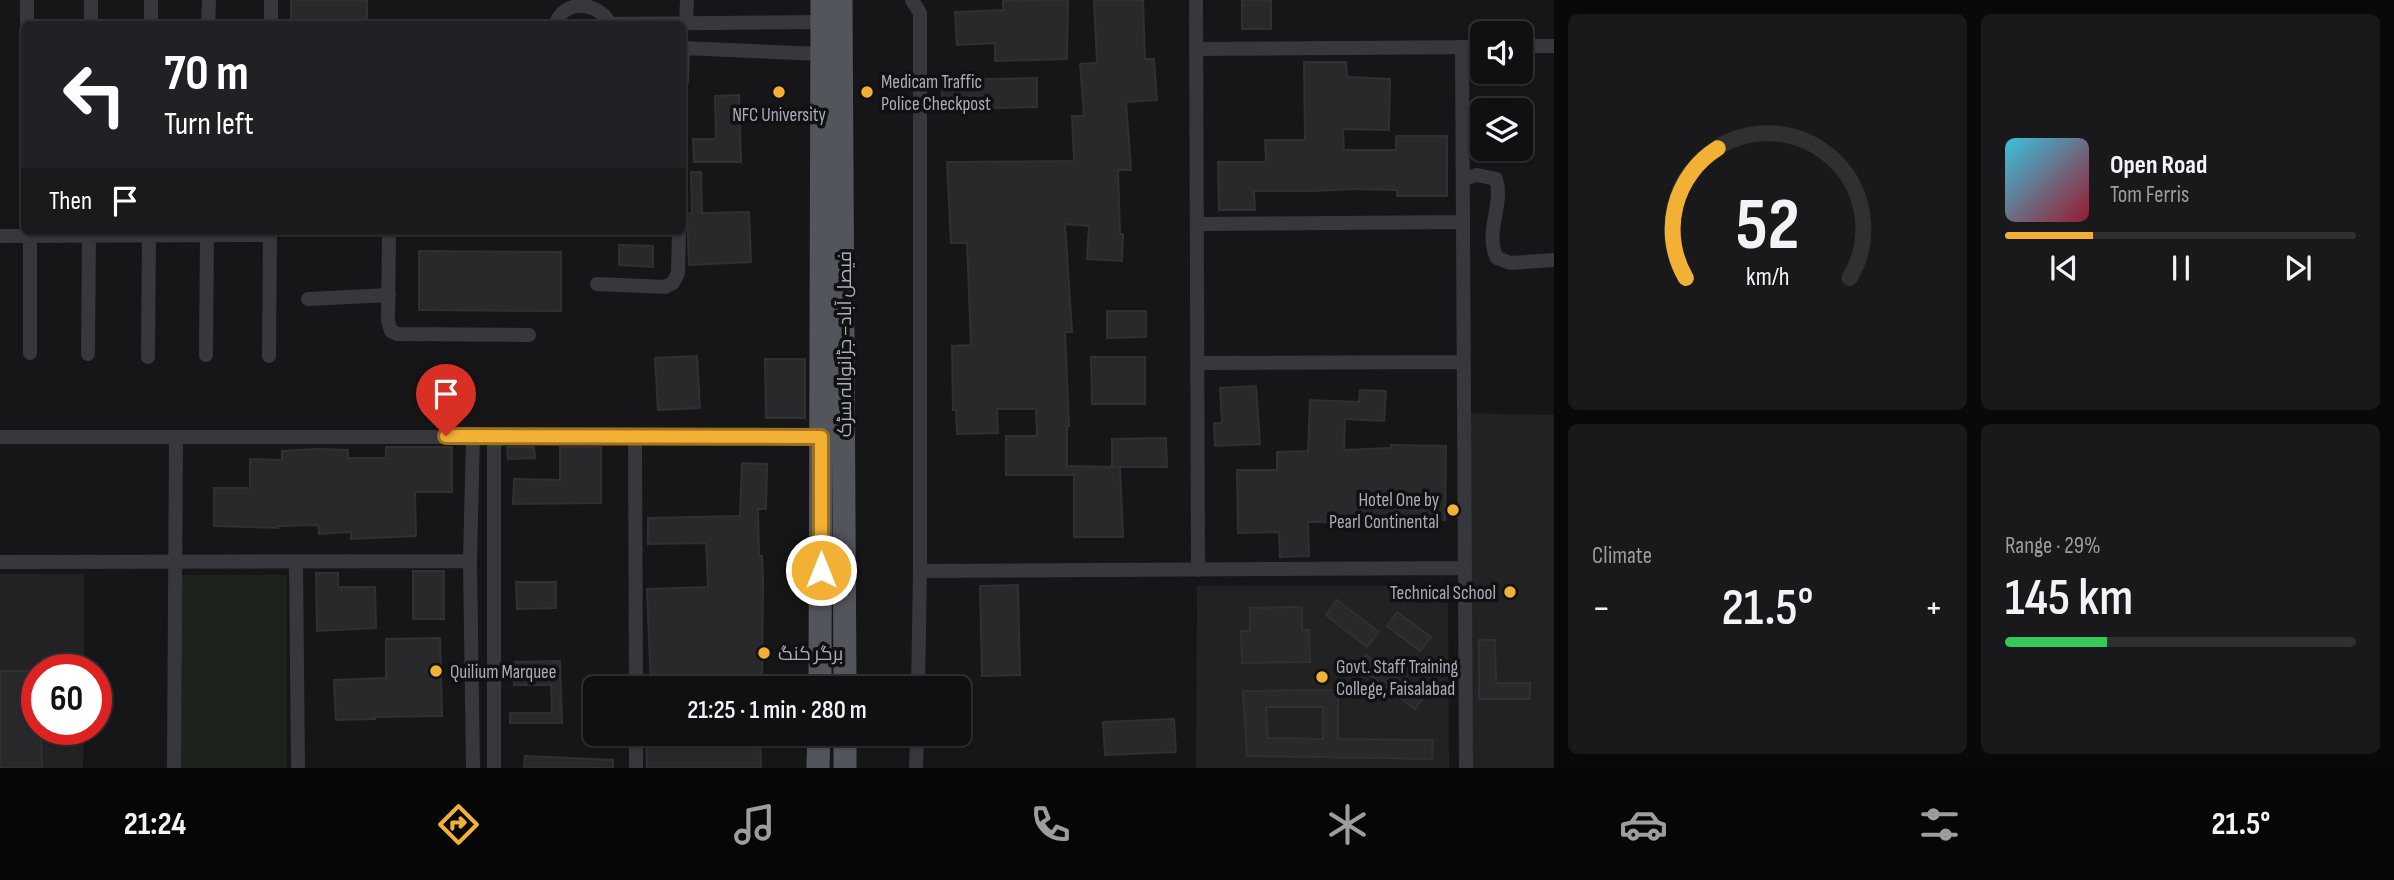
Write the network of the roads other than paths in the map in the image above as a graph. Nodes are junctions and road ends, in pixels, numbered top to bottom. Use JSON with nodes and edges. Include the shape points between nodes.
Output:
{"nodes":[{"id":1,"x":27,"y":0,"type":"edge"},
{"id":2,"x":91,"y":0,"type":"edge"},
{"id":3,"x":151,"y":0,"type":"edge"},
{"id":4,"x":209,"y":0,"type":"edge"},
{"id":5,"x":271,"y":0,"type":"edge"},
{"id":6,"x":687,"y":0,"type":"edge"},
{"id":7,"x":841,"y":0,"type":"edge"},
{"id":8,"x":1196,"y":0,"type":"edge"},
{"id":9,"x":918,"y":4,"type":"edge"},
{"id":10,"x":822,"y":11,"type":"edge"},
{"id":11,"x":27,"y":21,"type":"edge"},
{"id":12,"x":90,"y":21,"type":"edge"},
{"id":13,"x":151,"y":21,"type":"edge"},
{"id":14,"x":208,"y":21,"type":"edge"},
{"id":15,"x":271,"y":21,"type":"edge"},
{"id":16,"x":556,"y":21,"type":"edge"},
{"id":17,"x":609,"y":21,"type":"edge"},
{"id":18,"x":686,"y":23,"type":"joint"},
{"id":19,"x":1533,"y":46,"type":"edge"},
{"id":20,"x":1554,"y":46,"type":"edge"},
{"id":21,"x":1462,"y":47,"type":"junction"},
{"id":22,"x":1470,"y":47,"type":"edge"},
{"id":23,"x":686,"y":48,"type":"edge"},
{"id":24,"x":1196,"y":49,"type":"junction"},
{"id":25,"x":822,"y":54,"type":"junction"},
{"id":26,"x":1463,"y":179,"type":"junction"},
{"id":27,"x":1463,"y":222,"type":"junction"},
{"id":28,"x":1197,"y":224,"type":"junction"},
{"id":29,"x":21,"y":234,"type":"edge"},
{"id":30,"x":30,"y":235,"type":"edge"},
{"id":31,"x":89,"y":235,"type":"edge"},
{"id":32,"x":149,"y":235,"type":"edge"},
{"id":33,"x":207,"y":235,"type":"edge"},
{"id":34,"x":270,"y":235,"type":"edge"},
{"id":35,"x":389,"y":235,"type":"edge"},
{"id":36,"x":679,"y":235,"type":"edge"},
{"id":37,"x":0,"y":236,"type":"edge"},
{"id":38,"x":1554,"y":260,"type":"edge"},
{"id":39,"x":597,"y":284,"type":"dead end"},
{"id":40,"x":389,"y":295,"type":"junction"},
{"id":41,"x":308,"y":299,"type":"dead end"},
{"id":42,"x":529,"y":335,"type":"dead end"},
{"id":43,"x":30,"y":353,"type":"dead end"},
{"id":44,"x":88,"y":354,"type":"dead end"},
{"id":45,"x":206,"y":355,"type":"dead end"},
{"id":46,"x":269,"y":356,"type":"dead end"},
{"id":47,"x":148,"y":357,"type":"dead end"},
{"id":48,"x":1464,"y":362,"type":"junction"},
{"id":49,"x":1198,"y":363,"type":"junction"},
{"id":50,"x":473,"y":436,"type":"junction"},
{"id":51,"x":494,"y":436,"type":"junction"},
{"id":52,"x":635,"y":436,"type":"junction"},
{"id":53,"x":0,"y":437,"type":"edge"},
{"id":54,"x":821,"y":437,"type":"junction"},
{"id":55,"x":176,"y":438,"type":"junction"},
{"id":56,"x":470,"y":561,"type":"junction"},
{"id":57,"x":0,"y":562,"type":"edge"},
{"id":58,"x":174,"y":562,"type":"junction"},
{"id":59,"x":296,"y":562,"type":"junction"},
{"id":60,"x":1465,"y":568,"type":"junction"},
{"id":61,"x":1199,"y":570,"type":"junction"},
{"id":62,"x":920,"y":571,"type":"junction"},
{"id":63,"x":820,"y":648,"type":"junction"},
{"id":64,"x":636,"y":676,"type":"edge"},
{"id":65,"x":820,"y":676,"type":"edge"},
{"id":66,"x":824,"y":676,"type":"edge"},
{"id":67,"x":845,"y":676,"type":"edge"},
{"id":68,"x":918,"y":676,"type":"edge"},
{"id":69,"x":636,"y":746,"type":"edge"},
{"id":70,"x":819,"y":746,"type":"edge"},
{"id":71,"x":834,"y":746,"type":"edge"},
{"id":72,"x":844,"y":746,"type":"edge"},
{"id":73,"x":917,"y":746,"type":"edge"},
{"id":74,"x":842,"y":766,"type":"edge"},
{"id":75,"x":174,"y":768,"type":"edge"},
{"id":76,"x":298,"y":768,"type":"edge"},
{"id":77,"x":473,"y":768,"type":"edge"},
{"id":78,"x":494,"y":768,"type":"edge"},
{"id":79,"x":636,"y":768,"type":"edge"},
{"id":80,"x":818,"y":768,"type":"edge"},
{"id":81,"x":916,"y":768,"type":"edge"},
{"id":82,"x":1466,"y":768,"type":"edge"}],
"edges":[{"from":1,"to":11,"type":"street"},
{"from":2,"to":12,"type":"street"},
{"from":3,"to":13,"type":"street"},
{"from":4,"to":14,"type":"street"},
{"from":5,"to":15,"type":"street"},
{"from":6,"to":18,"type":"street"},
{"from":7,"to":67,"type":"main road","name":"فیصل آباد– جڑانوالہ سڑک"},
{"from":8,"to":24,"type":"street"},
{"from":9,"to":62,"type":"street"},
{"from":10,"to":18,"type":"street"},
{"from":10,"to":25,"type":"main road","name":"فیصل آباد– جڑانوالہ سڑک"},
{"from":16,"to":17,"type":"street","via":[[566,6],[579,1],[605,11]]},
{"from":19,"to":20,"type":"street"},
{"from":21,"to":22,"type":"street"},
{"from":21,"to":24,"type":"street"},
{"from":21,"to":26,"type":"street"},
{"from":23,"to":25,"type":"street"},
{"from":24,"to":28,"type":"street"},
{"from":25,"to":54,"type":"main road","name":"فیصل آباد– جڑانوالہ سڑک"},
{"from":26,"to":27,"type":"street"},
{"from":26,"to":38,"type":"street","via":[[1477,175],[1496,179],[1499,188],[1490,246],[1497,258],[1510,263]]},
{"from":27,"to":28,"type":"street"},
{"from":27,"to":48,"type":"street"},
{"from":28,"to":49,"type":"street"},
{"from":29,"to":37,"type":"street"},
{"from":30,"to":43,"type":"street"},
{"from":31,"to":44,"type":"street"},
{"from":32,"to":47,"type":"street"},
{"from":33,"to":45,"type":"street"},
{"from":34,"to":46,"type":"street"},
{"from":35,"to":40,"type":"street"},
{"from":36,"to":39,"type":"street","via":[[678,273],[673,283]]},
{"from":40,"to":41,"type":"street"},
{"from":40,"to":42,"type":"street","via":[[388,321],[397,334]]},
{"from":48,"to":49,"type":"street"},
{"from":48,"to":60,"type":"street"},
{"from":49,"to":61,"type":"street"},
{"from":50,"to":51,"type":"street"},
{"from":50,"to":55,"type":"street"},
{"from":50,"to":56,"type":"street"},
{"from":51,"to":52,"type":"street"},
{"from":51,"to":78,"type":"street"},
{"from":52,"to":54,"type":"street"},
{"from":52,"to":64,"type":"street"},
{"from":53,"to":55,"type":"street"},
{"from":54,"to":63,"type":"main road","name":"فیصل آباد– جڑانوالہ سڑک"},
{"from":55,"to":58,"type":"street"},
{"from":56,"to":59,"type":"street"},
{"from":56,"to":77,"type":"street"},
{"from":57,"to":58,"type":"street"},
{"from":58,"to":59,"type":"street"},
{"from":58,"to":75,"type":"street"},
{"from":59,"to":76,"type":"street"},
{"from":60,"to":61,"type":"street"},
{"from":60,"to":82,"type":"street"},
{"from":61,"to":62,"type":"street"},
{"from":62,"to":68,"type":"street"},
{"from":63,"to":65,"type":"main road","name":"فیصل آباد– جڑانوالہ سڑک"},
{"from":63,"to":66,"type":"main road"},
{"from":69,"to":79,"type":"street"},
{"from":70,"to":80,"type":"main road"},
{"from":71,"to":74,"type":"main road"},
{"from":72,"to":74,"type":"main road"},
{"from":73,"to":81,"type":"street"}]}
